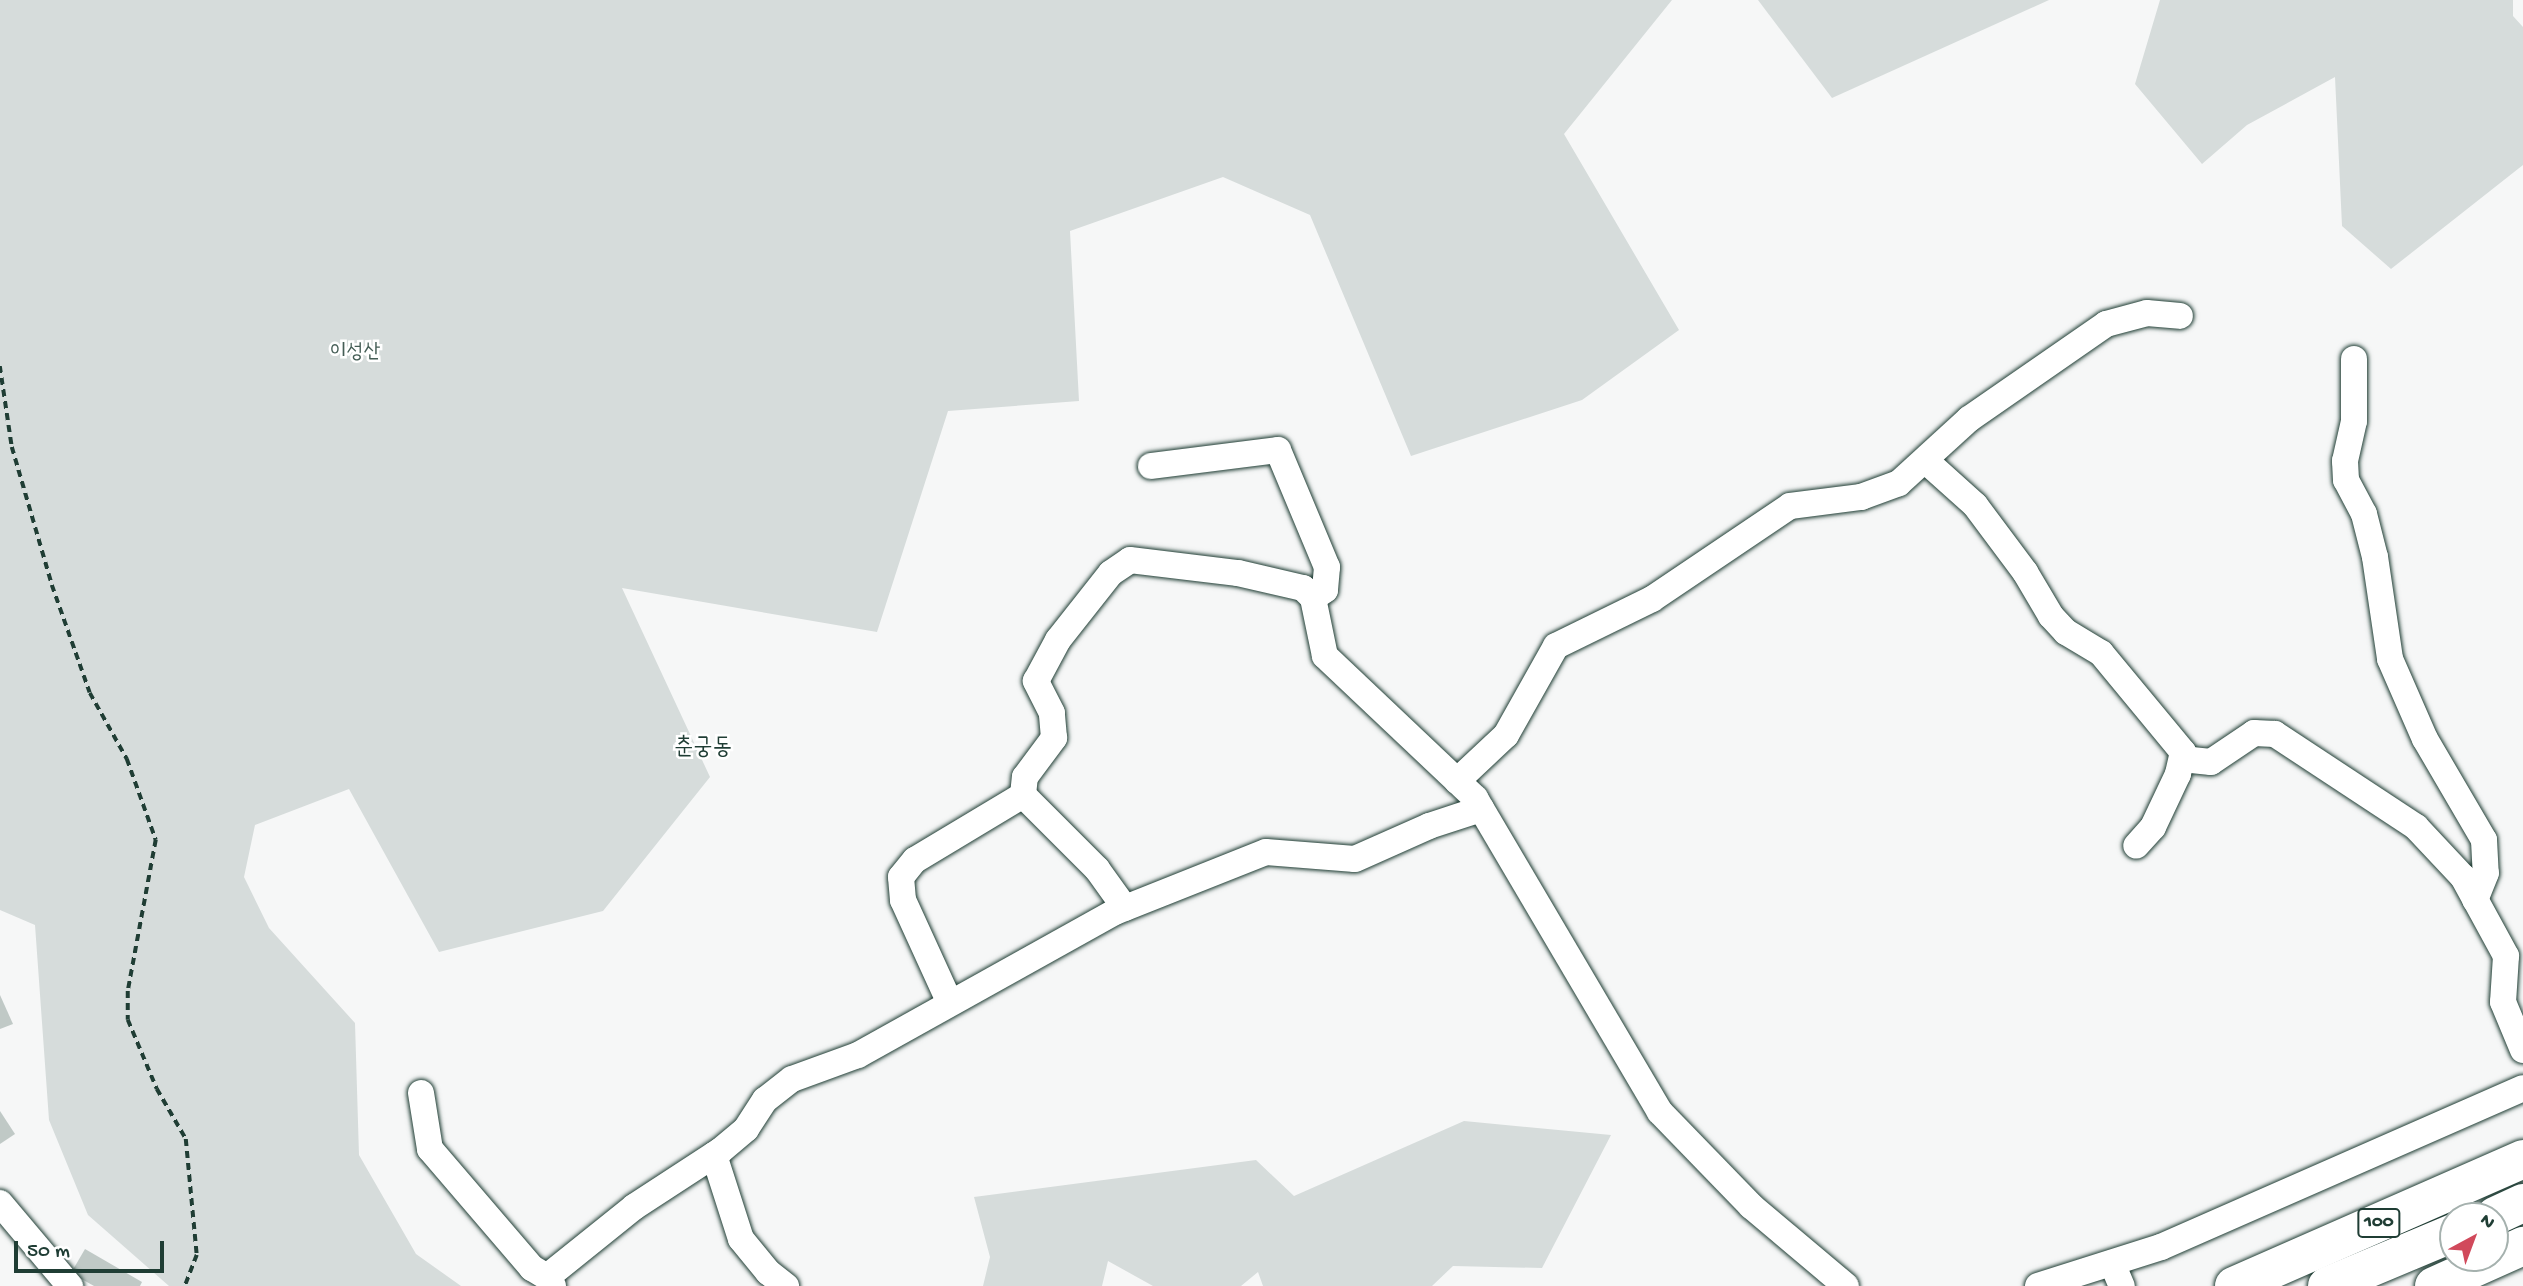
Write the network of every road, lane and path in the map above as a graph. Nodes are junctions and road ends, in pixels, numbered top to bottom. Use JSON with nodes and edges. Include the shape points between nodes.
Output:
{"nodes":[{"id":1,"x":2180,"y":316,"type":"dead end"},
{"id":2,"x":2354,"y":359,"type":"dead end"},
{"id":3,"x":0,"y":366,"type":"edge"},
{"id":4,"x":8,"y":415,"type":"junction"},
{"id":5,"x":0,"y":416,"type":"edge"},
{"id":6,"x":1926,"y":461,"type":"junction"},
{"id":7,"x":1151,"y":466,"type":"dead end"},
{"id":8,"x":1313,"y":598,"type":"junction"},
{"id":9,"x":2182,"y":759,"type":"junction"},
{"id":10,"x":1457,"y":781,"type":"junction"},
{"id":11,"x":1023,"y":794,"type":"junction"},
{"id":12,"x":1481,"y":808,"type":"junction"},
{"id":13,"x":2136,"y":846,"type":"dead end"},
{"id":14,"x":2475,"y":900,"type":"junction"},
{"id":15,"x":1125,"y":908,"type":"junction"},
{"id":16,"x":949,"y":1000,"type":"junction"},
{"id":17,"x":2523,"y":1050,"type":"edge"},
{"id":18,"x":2523,"y":1088,"type":"edge"},
{"id":19,"x":421,"y":1093,"type":"dead end"},
{"id":20,"x":714,"y":1156,"type":"junction"},
{"id":21,"x":2523,"y":1159,"type":"edge"},
{"id":22,"x":0,"y":1203,"type":"edge"},
{"id":23,"x":2439,"y":1239,"type":"edge"},
{"id":24,"x":2523,"y":1246,"type":"edge"},
{"id":25,"x":2523,"y":1256,"type":"edge"},
{"id":26,"x":2117,"y":1274,"type":"edge"},
{"id":27,"x":550,"y":1281,"type":"edge"},
{"id":28,"x":70,"y":1286,"type":"edge"},
{"id":29,"x":185,"y":1286,"type":"edge"},
{"id":30,"x":786,"y":1286,"type":"edge"},
{"id":31,"x":1846,"y":1286,"type":"edge"},
{"id":32,"x":2038,"y":1286,"type":"edge"},
{"id":33,"x":2234,"y":1286,"type":"edge"},
{"id":34,"x":2327,"y":1286,"type":"edge"},
{"id":35,"x":2436,"y":1286,"type":"edge"}],
"edges":[{"from":1,"to":6,"type":"street","via":[[2147,313],[2106,324],[1969,419]]},
{"from":2,"to":14,"type":"street","via":[[2354,421],[2345,461],[2346,480],[2364,514],[2375,557],[2390,659],[2425,739],[2484,840],[2486,873]]},
{"from":3,"to":4,"type":"path"},
{"from":4,"to":5,"type":"path"},
{"from":4,"to":29,"type":"path","via":[[16,459],[71,644],[90,693],[142,793],[156,840],[128,991],[128,1020],[157,1089],[186,1139],[197,1255]]},
{"from":6,"to":9,"type":"street","via":[[1975,505],[2051,616],[2066,632],[2101,653],[2154,712],[2179,744]]},
{"from":6,"to":10,"type":"street","via":[[1899,483],[1861,497],[1790,506],[1652,599],[1556,646],[1506,735]]},
{"from":7,"to":8,"type":"street","via":[[1279,450],[1327,567],[1325,590]]},
{"from":8,"to":10,"type":"street","via":[[1325,656]]},
{"from":8,"to":11,"type":"street","via":[[1303,588],[1275,579],[1130,560],[1111,573],[1083,608],[1036,681],[1052,713],[1054,737],[1025,777]]},
{"from":9,"to":13,"type":"street","via":[[2153,827]]},
{"from":9,"to":14,"type":"street","via":[[2211,762],[2254,733],[2275,734],[2416,827],[2463,877]]},
{"from":10,"to":12,"type":"street"},
{"from":11,"to":15,"type":"street","via":[[1097,869]]},
{"from":11,"to":16,"type":"street","via":[[915,860],[901,877],[903,900]]},
{"from":12,"to":15,"type":"street","via":[[1429,825],[1355,859],[1266,852]]},
{"from":12,"to":31,"type":"street","via":[[1660,1112],[1751,1206]]},
{"from":14,"to":17,"type":"street","via":[[2507,956],[2503,1002]]},
{"from":15,"to":16,"type":"street"},
{"from":16,"to":20,"type":"street","via":[[858,1055],[792,1080],[765,1100],[746,1129]]},
{"from":18,"to":26,"type":"street","via":[[2161,1247]]},
{"from":19,"to":27,"type":"street","via":[[430,1149],[532,1268]]},
{"from":20,"to":27,"type":"street","via":[[634,1208]]},
{"from":20,"to":30,"type":"street","via":[[741,1239]]},
{"from":21,"to":33,"type":"highway","number":"100"},
{"from":22,"to":28,"type":"street"},
{"from":23,"to":34,"type":"highway"},
{"from":24,"to":35,"type":"highway"},
{"from":25,"to":35,"type":"highway"},
{"from":26,"to":32,"type":"street"}]}
